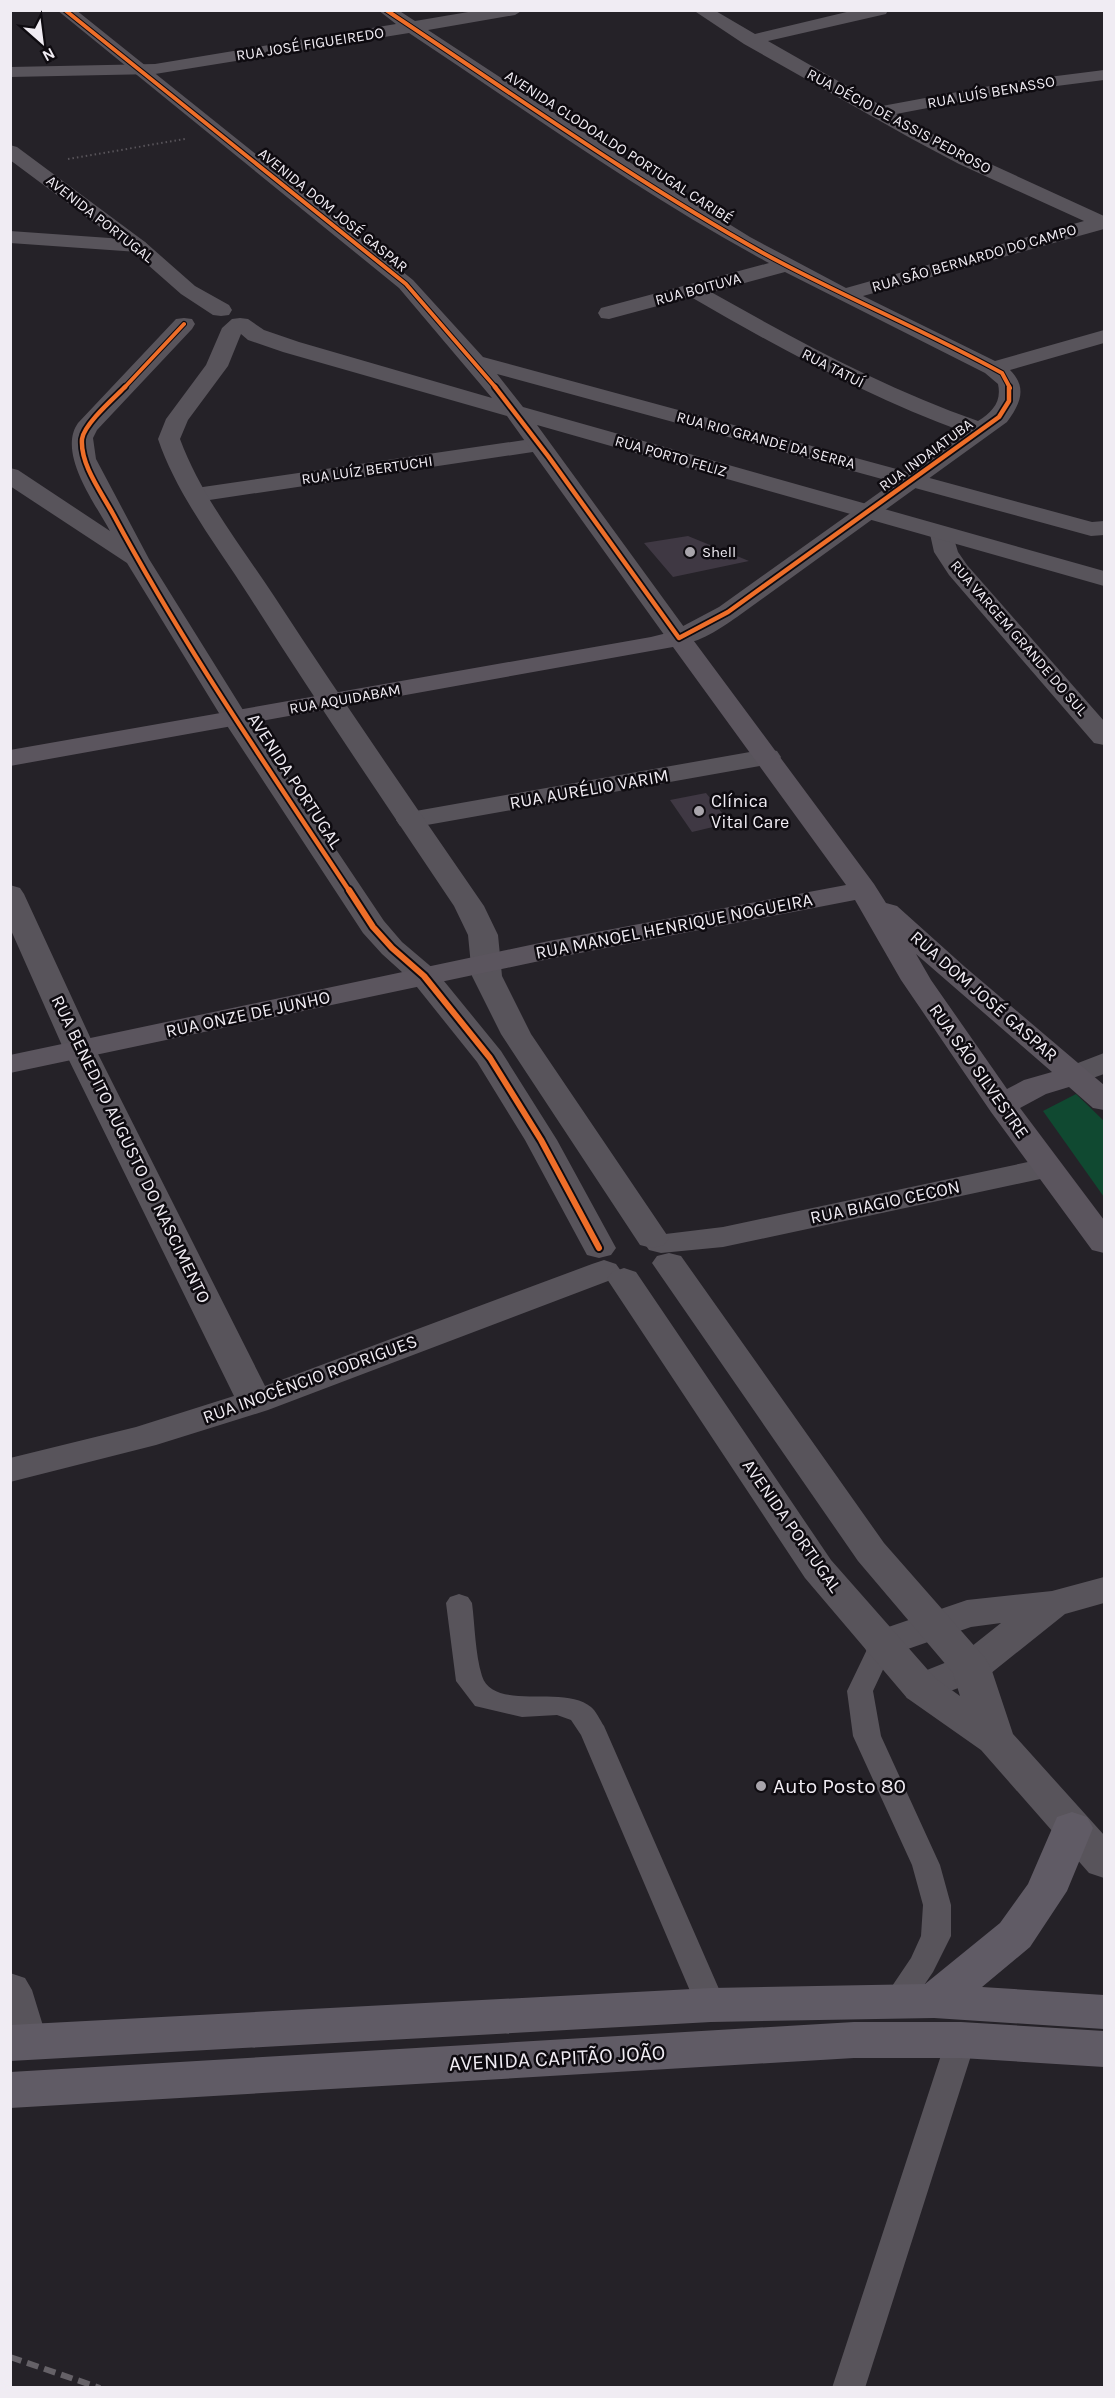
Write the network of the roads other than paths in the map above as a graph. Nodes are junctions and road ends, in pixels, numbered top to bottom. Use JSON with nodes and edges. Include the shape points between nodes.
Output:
{"nodes":[{"id":1,"x":64,"y":10,"type":"edge"},
{"id":2,"x":386,"y":10,"type":"edge"},
{"id":3,"x":515,"y":10,"type":"edge"},
{"id":4,"x":701,"y":10,"type":"edge"},
{"id":5,"x":880,"y":10,"type":"edge"},
{"id":6,"x":412,"y":28,"type":"junction"},
{"id":7,"x":750,"y":40,"type":"junction"},
{"id":8,"x":140,"y":70,"type":"junction"},
{"id":9,"x":10,"y":72,"type":"edge"},
{"id":10,"x":1104,"y":75,"type":"edge"},
{"id":11,"x":879,"y":112,"type":"junction"},
{"id":12,"x":10,"y":151,"type":"edge"},
{"id":13,"x":1104,"y":222,"type":"edge"},
{"id":14,"x":10,"y":237,"type":"edge"},
{"id":15,"x":138,"y":246,"type":"junction"},
{"id":16,"x":787,"y":265,"type":"junction"},
{"id":17,"x":188,"y":290,"type":"junction"},
{"id":18,"x":693,"y":290,"type":"junction"},
{"id":19,"x":844,"y":295,"type":"junction"},
{"id":20,"x":221,"y":310,"type":"junction"},
{"id":21,"x":609,"y":313,"type":"dead end"},
{"id":22,"x":197,"y":326,"type":"junction"},
{"id":23,"x":237,"y":326,"type":"junction"},
{"id":24,"x":1104,"y":336,"type":"edge"},
{"id":25,"x":291,"y":347,"type":"junction"},
{"id":26,"x":476,"y":362,"type":"junction"},
{"id":27,"x":217,"y":366,"type":"junction"},
{"id":28,"x":993,"y":368,"type":"junction"},
{"id":29,"x":513,"y":411,"type":"junction"},
{"id":30,"x":981,"y":430,"type":"junction"},
{"id":31,"x":538,"y":445,"type":"junction"},
{"id":32,"x":10,"y":475,"type":"edge"},
{"id":33,"x":913,"y":479,"type":"junction"},
{"id":34,"x":196,"y":495,"type":"junction"},
{"id":35,"x":107,"y":503,"type":"junction"},
{"id":36,"x":56,"y":504,"type":"junction"},
{"id":37,"x":866,"y":513,"type":"junction"},
{"id":38,"x":942,"y":534,"type":"junction"},
{"id":39,"x":1100,"y":534,"type":"edge"},
{"id":40,"x":136,"y":560,"type":"junction"},
{"id":41,"x":1104,"y":562,"type":"edge"},
{"id":42,"x":1066,"y":568,"type":"junction"},
{"id":43,"x":1104,"y":579,"type":"edge"},
{"id":44,"x":679,"y":638,"type":"junction"},
{"id":45,"x":329,"y":701,"type":"junction"},
{"id":46,"x":235,"y":718,"type":"junction"},
{"id":47,"x":1104,"y":738,"type":"edge"},
{"id":48,"x":767,"y":757,"type":"junction"},
{"id":49,"x":10,"y":758,"type":"edge"},
{"id":50,"x":410,"y":820,"type":"junction"},
{"id":51,"x":864,"y":890,"type":"junction"},
{"id":52,"x":10,"y":894,"type":"edge"},
{"id":53,"x":484,"y":964,"type":"junction"},
{"id":54,"x":424,"y":976,"type":"junction"},
{"id":55,"x":80,"y":1050,"type":"junction"},
{"id":56,"x":1104,"y":1062,"type":"edge"},
{"id":57,"x":10,"y":1064,"type":"edge"},
{"id":58,"x":1076,"y":1075,"type":"junction"},
{"id":59,"x":1104,"y":1101,"type":"edge"},
{"id":60,"x":1002,"y":1105,"type":"junction"},
{"id":61,"x":1047,"y":1168,"type":"junction"},
{"id":62,"x":1104,"y":1243,"type":"edge"},
{"id":63,"x":663,"y":1250,"type":"junction"},
{"id":64,"x":609,"y":1266,"type":"junction"},
{"id":65,"x":255,"y":1402,"type":"junction"},
{"id":66,"x":10,"y":1470,"type":"edge"},
{"id":67,"x":1104,"y":1590,"type":"edge"},
{"id":68,"x":459,"y":1603,"type":"dead end"},
{"id":69,"x":1053,"y":1604,"type":"junction"},
{"id":70,"x":933,"y":1624,"type":"junction"},
{"id":71,"x":882,"y":1644,"type":"junction"},
{"id":72,"x":971,"y":1668,"type":"junction"},
{"id":73,"x":921,"y":1688,"type":"junction"},
{"id":74,"x":995,"y":1740,"type":"junction"},
{"id":75,"x":1072,"y":1828,"type":"junction"},
{"id":76,"x":1104,"y":1862,"type":"edge"},
{"id":77,"x":10,"y":1990,"type":"edge"},
{"id":78,"x":916,"y":2001,"type":"junction"},
{"id":79,"x":711,"y":2005,"type":"junction"},
{"id":80,"x":1104,"y":2012,"type":"edge"},
{"id":81,"x":961,"y":2040,"type":"junction"},
{"id":82,"x":18,"y":2042,"type":"edge"},
{"id":83,"x":1104,"y":2049,"type":"edge"},
{"id":84,"x":10,"y":2090,"type":"edge"},
{"id":85,"x":849,"y":2388,"type":"edge"}],
"edges":[{"from":1,"to":8,"type":"street","name":"AVENIDA DOM JOSÉ GASPAR"},
{"from":2,"to":6,"type":"street","name":"AVENIDA CLODOALDO PORTUGAL CARIBÉ"},
{"from":3,"to":6,"type":"street","name":"RUA JOSÉ FIGUEIREDO"},
{"from":4,"to":7,"type":"street","name":"RUA DÉCIO DE ASSIS PEDROSO"},
{"from":5,"to":7,"type":"street"},
{"from":6,"to":8,"type":"street","name":"RUA JOSÉ FIGUEIREDO"},
{"from":6,"to":16,"type":"street","name":"AVENIDA CLODOALDO PORTUGAL CARIBÉ","via":[[630,171]]},
{"from":7,"to":11,"type":"street","name":"RUA DÉCIO DE ASSIS PEDROSO"},
{"from":8,"to":9,"type":"street","name":"RUA JOSÉ FIGUEIREDO"},
{"from":8,"to":26,"type":"street","name":"AVENIDA DOM JOSÉ GASPAR","via":[[406,284]]},
{"from":10,"to":11,"type":"street","name":"RUA LUÍS BENASSO","via":[[1017,86]]},
{"from":11,"to":13,"type":"street","name":"RUA DÉCIO DE ASSIS PEDROSO","via":[[966,160]]},
{"from":12,"to":15,"type":"street","name":"AVENIDA PORTUGAL"},
{"from":13,"to":19,"type":"street","name":"RUA SÃO BERNARDO DO CAMPO"},
{"from":14,"to":15,"type":"street"},
{"from":15,"to":17,"type":"street","name":"AVENIDA PORTUGAL"},
{"from":16,"to":18,"type":"street","name":"RUA BOITUVA"},
{"from":16,"to":19,"type":"street","name":"AVENIDA CLODOALDO PORTUGAL CARIBÉ"},
{"from":17,"to":20,"type":"street","name":"AVENIDA PORTUGAL"},
{"from":17,"to":22,"type":"street"},
{"from":18,"to":21,"type":"street","name":"RUA BOITUVA"},
{"from":18,"to":30,"type":"street","name":"RUA TATUÍ","via":[[874,390]]},
{"from":19,"to":28,"type":"street","name":"RUA INDAIATUBA"},
{"from":20,"to":22,"type":"street","via":[[209,310]]},
{"from":20,"to":23,"type":"street","name":"AVENIDA PORTUGAL","via":[[239,315],[242,319]]},
{"from":22,"to":23,"type":"street"},
{"from":22,"to":35,"type":"street","name":"AVENIDA PORTUGAL","via":[[86,428],[82,438],[84,459]]},
{"from":23,"to":25,"type":"street","name":"RUA PORTO FELIZ"},
{"from":23,"to":27,"type":"street","name":"AVENIDA PORTUGAL"},
{"from":24,"to":28,"type":"street"},
{"from":25,"to":27,"type":"street"},
{"from":25,"to":29,"type":"street","name":"RUA PORTO FELIZ"},
{"from":26,"to":29,"type":"street","name":"AVENIDA DOM JOSÉ GASPAR"},
{"from":26,"to":33,"type":"street","name":"RUA RIO GRANDE DA SERRA"},
{"from":27,"to":34,"type":"street","name":"AVENIDA PORTUGAL","via":[[177,419],[169,439]]},
{"from":28,"to":30,"type":"street","name":"RUA INDAIATUBA","via":[[1009,381],[1011,393],[999,417]]},
{"from":29,"to":31,"type":"street","name":"AVENIDA DOM JOSÉ GASPAR"},
{"from":29,"to":37,"type":"street","name":"RUA PORTO FELIZ"},
{"from":30,"to":33,"type":"street","name":"RUA INDAIATUBA"},
{"from":31,"to":34,"type":"street","name":"RUA LUÍZ BERTUCHI"},
{"from":31,"to":44,"type":"street","name":"AVENIDA DOM JOSÉ GASPAR"},
{"from":32,"to":36,"type":"street"},
{"from":33,"to":37,"type":"street","name":"RUA INDAIATUBA"},
{"from":33,"to":39,"type":"street","name":"RUA RIO GRANDE DA SERRA"},
{"from":34,"to":45,"type":"street","name":"AVENIDA PORTUGAL"},
{"from":35,"to":36,"type":"street"},
{"from":35,"to":40,"type":"street","name":"AVENIDA PORTUGAL"},
{"from":36,"to":40,"type":"street"},
{"from":37,"to":38,"type":"street","name":"RUA PORTO FELIZ"},
{"from":37,"to":44,"type":"street","name":"RUA INDAIATUBA","via":[[719,618]]},
{"from":38,"to":42,"type":"street","name":"RUA PORTO FELIZ"},
{"from":38,"to":47,"type":"street","name":"RUA VARGEM GRANDE DO SUL","via":[[946,552],[958,570]]},
{"from":40,"to":46,"type":"street","name":"AVENIDA PORTUGAL"},
{"from":41,"to":42,"type":"street"},
{"from":42,"to":43,"type":"street","name":"RUA PORTO FELIZ"},
{"from":44,"to":45,"type":"main road","name":"RUA AQUIDABAM"},
{"from":44,"to":48,"type":"main road","name":"AVENIDA DOM JOSÉ GASPAR"},
{"from":45,"to":46,"type":"main road","name":"RUA AQUIDABAM"},
{"from":45,"to":50,"type":"street","name":"AVENIDA PORTUGAL"},
{"from":46,"to":49,"type":"main road","name":"RUA AQUIDABAM"},
{"from":46,"to":54,"type":"street","name":"AVENIDA PORTUGAL","via":[[373,927]]},
{"from":48,"to":50,"type":"street","name":"RUA AURÉLIO VARIM"},
{"from":48,"to":51,"type":"main road","name":"AVENIDA DOM JOSÉ GASPAR"},
{"from":50,"to":53,"type":"street","name":"AVENIDA PORTUGAL","via":[[478,922],[483,935]]},
{"from":51,"to":53,"type":"main road","name":"RUA MANOEL HENRIQUE NOGUEIRA"},
{"from":51,"to":58,"type":"main road","name":"RUA DOM JOSÉ GASPAR","via":[[954,973]]},
{"from":51,"to":60,"type":"main road","name":"RUA SÃO SILVESTRE","via":[[916,980]]},
{"from":52,"to":55,"type":"street","name":"RUA BENEDITO AUGUSTO DO NASCIMENTO"},
{"from":53,"to":54,"type":"main road","name":"RUA ONZE DE JUNHO"},
{"from":53,"to":63,"type":"street","name":"AVENIDA PORTUGAL","via":[[516,1034]]},
{"from":54,"to":55,"type":"main road","name":"RUA ONZE DE JUNHO"},
{"from":54,"to":64,"type":"street","name":"AVENIDA PORTUGAL","via":[[515,1095]]},
{"from":55,"to":57,"type":"main road","name":"RUA ONZE DE JUNHO"},
{"from":55,"to":65,"type":"street","name":"RUA BENEDITO AUGUSTO DO NASCIMENTO"},
{"from":56,"to":58,"type":"street"},
{"from":58,"to":59,"type":"main road","name":"RUA DOM JOSÉ GASPAR"},
{"from":58,"to":60,"type":"main road","via":[[1035,1087]]},
{"from":60,"to":61,"type":"main road","name":"RUA SÃO SILVESTRE"},
{"from":61,"to":62,"type":"main road","name":"RUA SÃO SILVESTRE"},
{"from":61,"to":63,"type":"street","name":"RUA BIAGIO CECON"},
{"from":63,"to":64,"type":"street","via":[[656,1275],[646,1278]]},
{"from":63,"to":64,"type":"street","via":[[627,1235],[606,1242]]},
{"from":63,"to":70,"type":"street","name":"AVENIDA PORTUGAL","via":[[871,1552]]},
{"from":64,"to":65,"type":"street","name":"RUA INOCÊNCIO RODRIGUES"},
{"from":64,"to":71,"type":"street","name":"AVENIDA PORTUGAL","via":[[818,1569]]},
{"from":65,"to":66,"type":"street","name":"RUA INOCÊNCIO RODRIGUES","via":[[143,1437]]},
{"from":67,"to":69,"type":"street"},
{"from":68,"to":79,"type":"lane","via":[[469,1682],[485,1700],[522,1707],[558,1705],[581,1713],[594,1733]]},
{"from":69,"to":70,"type":"street","via":[[967,1614]]},
{"from":69,"to":72,"type":"street"},
{"from":70,"to":71,"type":"street"},
{"from":70,"to":72,"type":"street","name":"AVENIDA PORTUGAL"},
{"from":71,"to":73,"type":"street","name":"AVENIDA PORTUGAL"},
{"from":71,"to":78,"type":"lane","via":[[860,1691],[867,1736],[926,1865],[937,1905],[936,1936],[923,1964]]},
{"from":72,"to":73,"type":"street"},
{"from":72,"to":74,"type":"street","name":"AVENIDA PORTUGAL"},
{"from":73,"to":74,"type":"street","name":"AVENIDA PORTUGAL"},
{"from":74,"to":75,"type":"street","name":"AVENIDA PORTUGAL"},
{"from":75,"to":76,"type":"street","name":"AVENIDA PORTUGAL"},
{"from":75,"to":78,"type":"highway","via":[[1046,1891],[1014,1935]]},
{"from":77,"to":82,"type":"street"},
{"from":78,"to":79,"type":"highway"},
{"from":78,"to":80,"type":"highway"},
{"from":79,"to":82,"type":"highway"},
{"from":81,"to":83,"type":"highway","name":"AVENIDA CAPITÃO JOÃO"},
{"from":81,"to":84,"type":"highway","name":"AVENIDA CAPITÃO JOÃO","via":[[854,2040]]},
{"from":81,"to":85,"type":"lane"}]}
